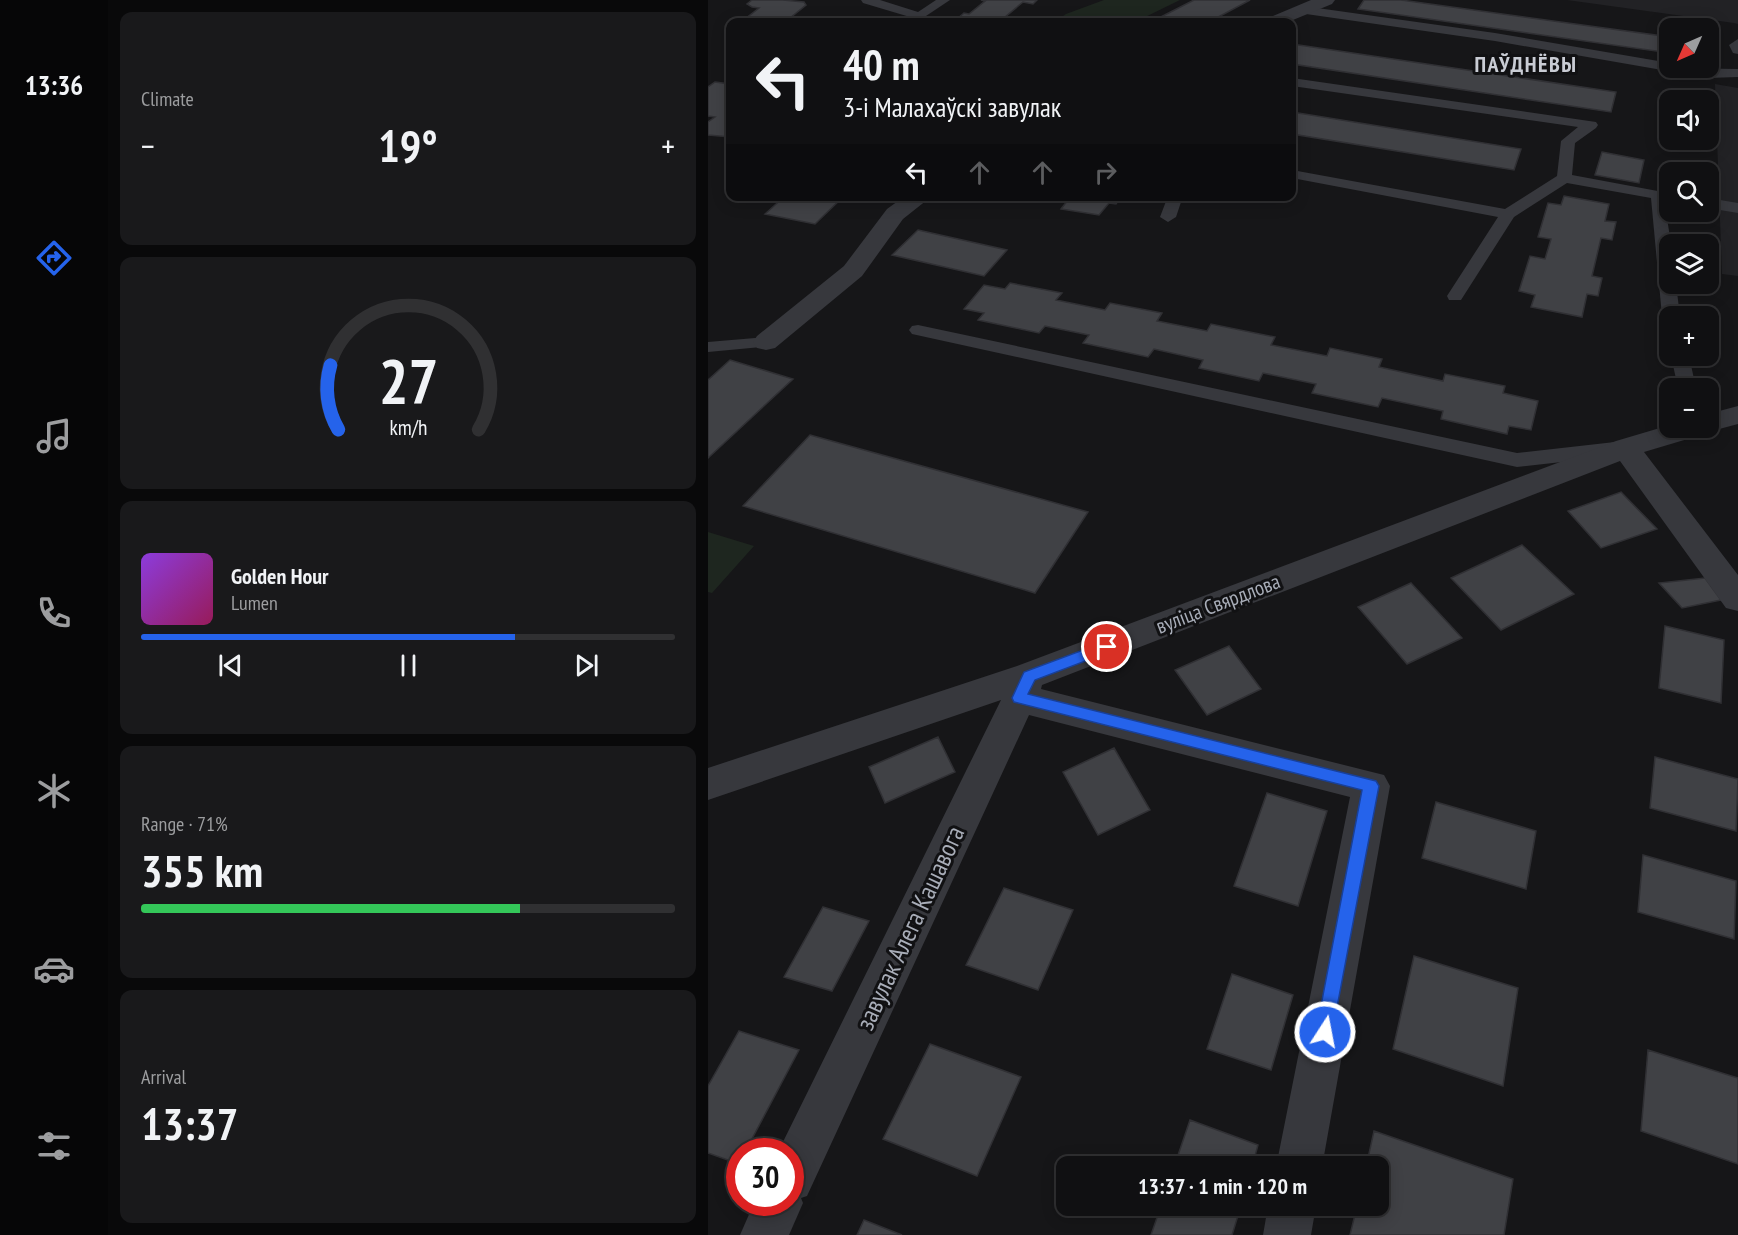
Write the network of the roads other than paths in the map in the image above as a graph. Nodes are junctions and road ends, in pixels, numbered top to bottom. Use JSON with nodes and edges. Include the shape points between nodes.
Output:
{"nodes":[{"id":1,"x":867,"y":0,"type":"edge"},
{"id":2,"x":944,"y":0,"type":"edge"},
{"id":3,"x":1326,"y":0,"type":"edge"},
{"id":4,"x":1303,"y":10,"type":"junction"},
{"id":5,"x":1284,"y":18,"type":"edge"},
{"id":6,"x":1738,"y":43,"type":"edge"},
{"id":7,"x":1738,"y":50,"type":"edge"},
{"id":8,"x":1738,"y":73,"type":"edge"},
{"id":9,"x":1296,"y":83,"type":"edge"},
{"id":10,"x":1296,"y":175,"type":"edge"},
{"id":11,"x":1564,"y":178,"type":"junction"},
{"id":12,"x":1659,"y":195,"type":"edge"},
{"id":13,"x":914,"y":201,"type":"edge"},
{"id":14,"x":1174,"y":201,"type":"edge"},
{"id":15,"x":1719,"y":205,"type":"edge"},
{"id":16,"x":1738,"y":208,"type":"edge"},
{"id":17,"x":1508,"y":214,"type":"junction"},
{"id":18,"x":1168,"y":217,"type":"dead end"},
{"id":19,"x":1666,"y":222,"type":"edge"},
{"id":20,"x":1455,"y":296,"type":"dead end"},
{"id":21,"x":1670,"y":306,"type":"edge"},
{"id":22,"x":918,"y":330,"type":"dead end"},
{"id":23,"x":766,"y":342,"type":"joint"},
{"id":24,"x":708,"y":346,"type":"edge"},
{"id":25,"x":1738,"y":415,"type":"edge"},
{"id":26,"x":1719,"y":420,"type":"edge"},
{"id":27,"x":1659,"y":438,"type":"edge"},
{"id":28,"x":1626,"y":448,"type":"junction"},
{"id":29,"x":1738,"y":599,"type":"edge"},
{"id":30,"x":1024,"y":687,"type":"junction"},
{"id":31,"x":708,"y":784,"type":"edge"},
{"id":32,"x":804,"y":1150,"type":"edge"},
{"id":33,"x":1301,"y":1156,"type":"edge"},
{"id":34,"x":773,"y":1216,"type":"edge"},
{"id":35,"x":1290,"y":1216,"type":"edge"},
{"id":36,"x":764,"y":1235,"type":"edge"},
{"id":37,"x":1287,"y":1235,"type":"edge"}],
"edges":[{"from":1,"to":2,"type":"lane","via":[[920,16]]},
{"from":3,"to":4,"type":"street"},
{"from":4,"to":5,"type":"street"},
{"from":4,"to":8,"type":"lane","via":[[1495,37],[1708,74]]},
{"from":6,"to":7,"type":"lane"},
{"from":9,"to":11,"type":"lane","via":[[1591,125],[1568,141]]},
{"from":10,"to":17,"type":"lane"},
{"from":11,"to":12,"type":"lane"},
{"from":11,"to":17,"type":"lane"},
{"from":13,"to":23,"type":"street","via":[[895,214],[853,271]]},
{"from":14,"to":18,"type":"lane"},
{"from":15,"to":16,"type":"lane"},
{"from":17,"to":20,"type":"lane"},
{"from":19,"to":21,"type":"lane"},
{"from":22,"to":28,"type":"lane","via":[[1517,460]]},
{"from":23,"to":24,"type":"lane"},
{"from":25,"to":26,"type":"street"},
{"from":27,"to":28,"type":"street","name":"вуліца Свярдлова"},
{"from":28,"to":29,"type":"street"},
{"from":28,"to":30,"type":"street","name":"вуліца Свярдлова"},
{"from":30,"to":31,"type":"street","name":"вуліца Свярдлова"},
{"from":30,"to":32,"type":"street","name":"завулак Алега Кашавога"},
{"from":30,"to":33,"type":"street","via":[[1371,786]]},
{"from":34,"to":36,"type":"street"},
{"from":35,"to":37,"type":"street"}]}
